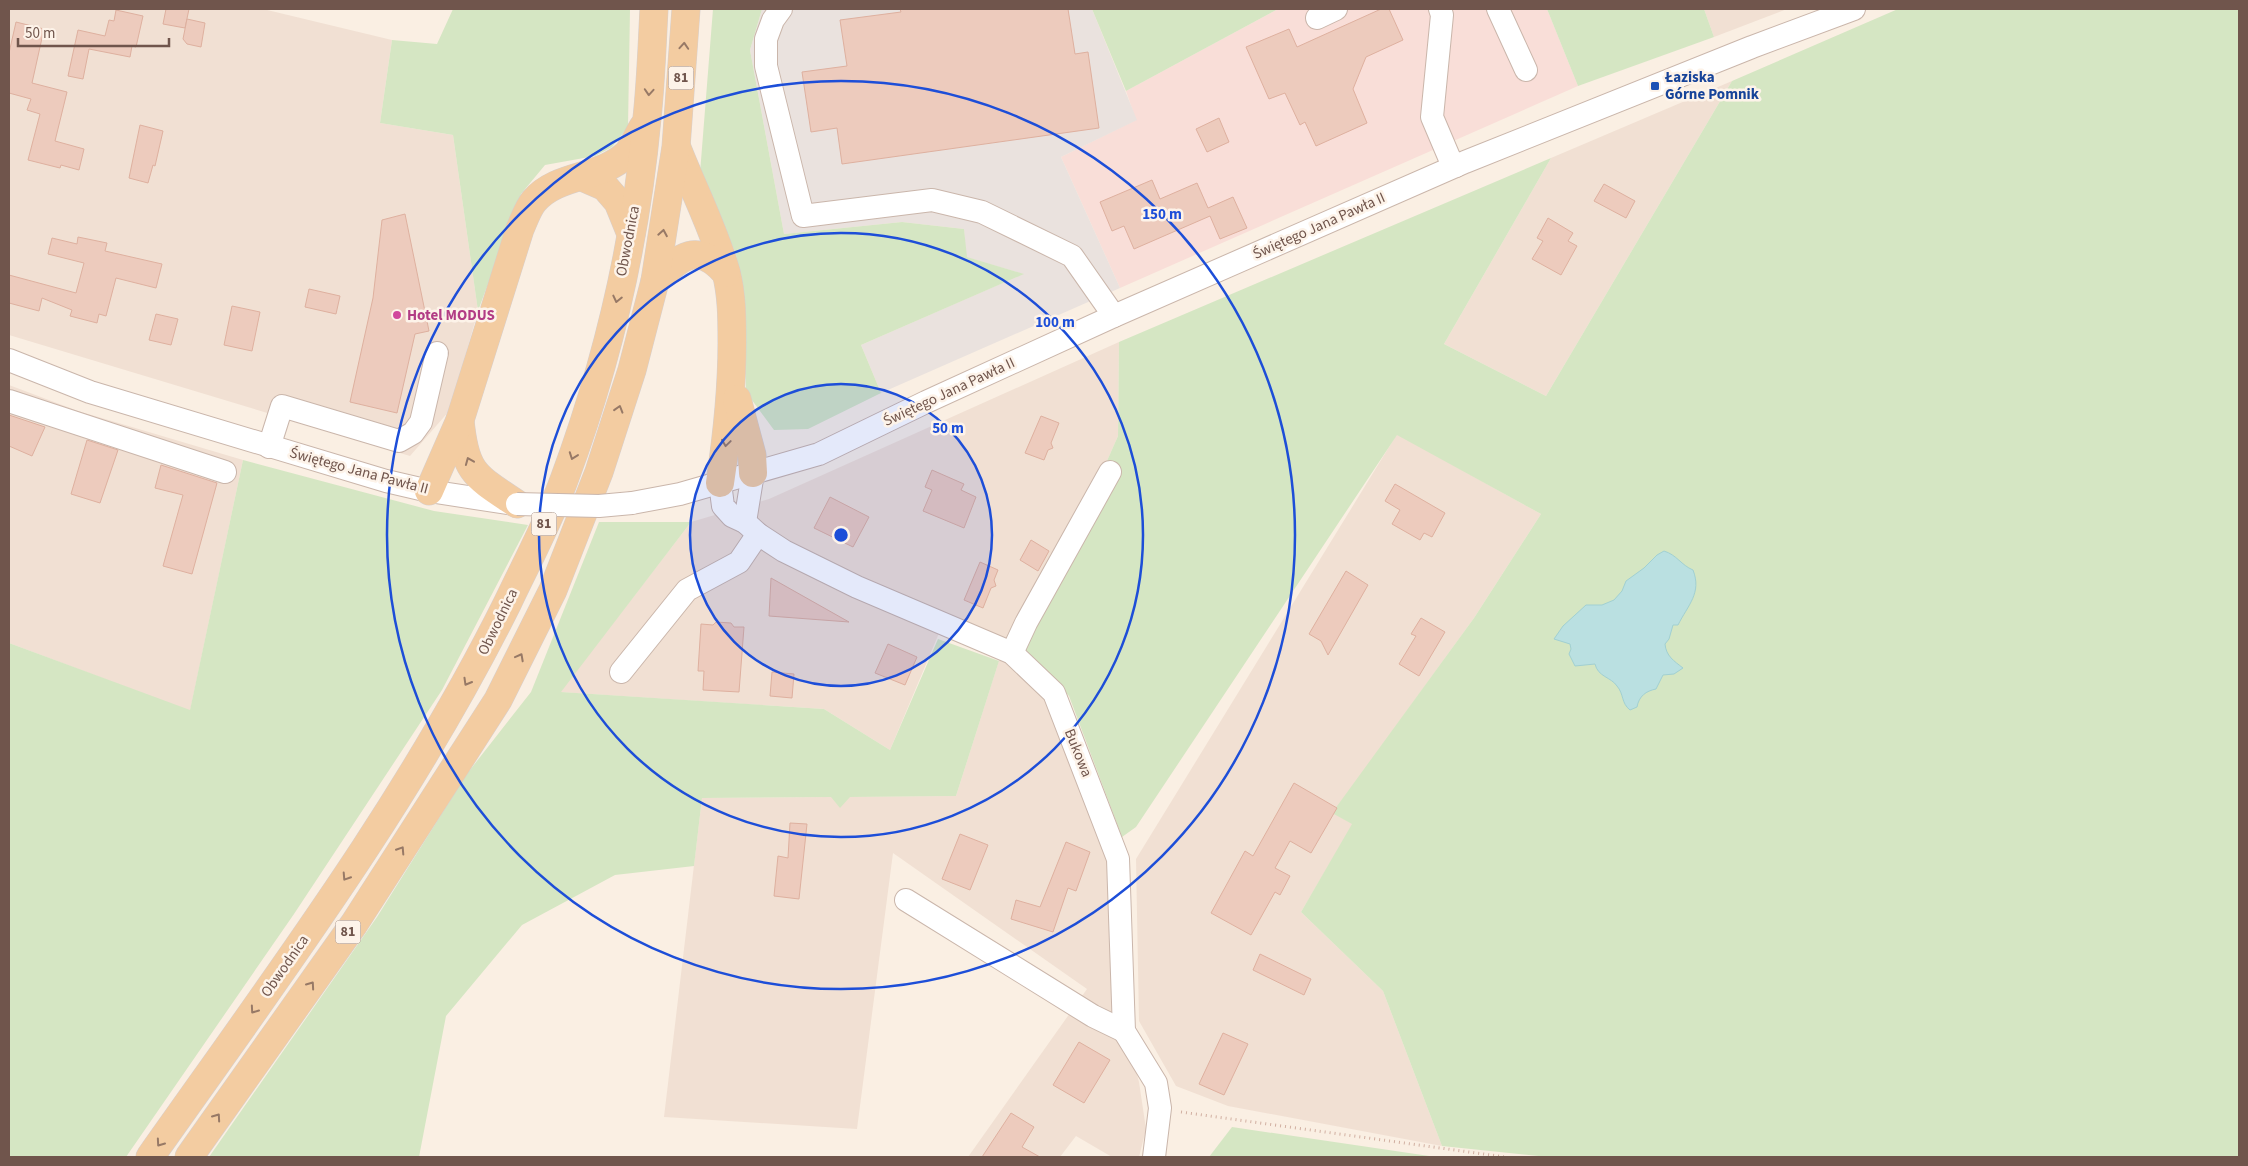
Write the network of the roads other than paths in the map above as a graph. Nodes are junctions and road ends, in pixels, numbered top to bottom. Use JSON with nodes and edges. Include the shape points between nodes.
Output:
{"nodes":[{"id":1,"x":654,"y":9,"type":"edge"},
{"id":2,"x":686,"y":9,"type":"edge"},
{"id":3,"x":781,"y":9,"type":"edge"},
{"id":4,"x":1440,"y":9,"type":"edge"},
{"id":5,"x":1498,"y":9,"type":"edge"},
{"id":6,"x":1854,"y":9,"type":"edge"},
{"id":7,"x":1526,"y":70,"type":"dead end"},
{"id":8,"x":647,"y":119,"type":"junction"},
{"id":9,"x":676,"y":147,"type":"junction"},
{"id":10,"x":1456,"y":166,"type":"junction"},
{"id":11,"x":582,"y":177,"type":"junction"},
{"id":12,"x":631,"y":234,"type":"junction"},
{"id":13,"x":726,"y":272,"type":"junction"},
{"id":14,"x":655,"y":281,"type":"junction"},
{"id":15,"x":1114,"y":316,"type":"junction"},
{"id":16,"x":437,"y":353,"type":"dead end"},
{"id":17,"x":9,"y":360,"type":"edge"},
{"id":18,"x":732,"y":377,"type":"junction"},
{"id":19,"x":9,"y":401,"type":"edge"},
{"id":20,"x":460,"y":420,"type":"junction"},
{"id":21,"x":269,"y":447,"type":"junction"},
{"id":22,"x":225,"y":472,"type":"dead end"},
{"id":23,"x":1110,"y":472,"type":"dead end"},
{"id":24,"x":754,"y":473,"type":"junction"},
{"id":25,"x":720,"y":483,"type":"junction"},
{"id":26,"x":429,"y":490,"type":"junction"},
{"id":27,"x":517,"y":504,"type":"junction"},
{"id":28,"x":751,"y":528,"type":"junction"},
{"id":29,"x":1012,"y":653,"type":"junction"},
{"id":30,"x":621,"y":672,"type":"dead end"},
{"id":31,"x":906,"y":900,"type":"dead end"},
{"id":32,"x":1124,"y":1031,"type":"junction"},
{"id":33,"x":150,"y":1157,"type":"edge"},
{"id":34,"x":189,"y":1157,"type":"edge"},
{"id":35,"x":1154,"y":1157,"type":"edge"}],
"edges":[{"from":1,"to":8,"type":"main road","name":"Obwodnica","number":"81","one_way":true},
{"from":9,"to":2,"type":"main road","number":"81","one_way":true},
{"from":3,"to":15,"type":"street","via":[[766,39],[766,66],[803,216],[932,200],[982,212],[1072,256]]},
{"from":4,"to":10,"type":"street","via":[[1432,117]]},
{"from":5,"to":7,"type":"street"},
{"from":6,"to":10,"type":"street","name":"Świętego Jana Pawła II","via":[[1752,46]]},
{"from":8,"to":11,"type":"main road","via":[[628,153],[606,169]]},
{"from":8,"to":12,"type":"main road","name":"Obwodnica","number":"81"},
{"from":9,"to":13,"type":"main road"},
{"from":14,"to":9,"type":"main road","number":"81","one_way":true},
{"from":10,"to":15,"type":"street","name":"Świętego Jana Pawła II"},
{"from":11,"to":12,"type":"main road","via":[[605,187],[618,202]]},
{"from":11,"to":20,"type":"main road","via":[[549,188],[533,202],[520,229]]},
{"from":12,"to":33,"type":"main road","name":"Obwodnica","number":"81","one_way":true,"via":[[606,347],[580,437],[563,484],[475,667],[401,792],[330,901]]},
{"from":13,"to":14,"type":"main road","via":[[714,259],[692,254],[677,259]]},
{"from":13,"to":18,"type":"main road","via":[[732,304]]},
{"from":34,"to":14,"type":"main road","number":"81","one_way":true,"via":[[354,924],[498,700],[553,590],[599,472],[632,370]]},
{"from":15,"to":24,"type":"street","name":"Świętego Jana Pawła II","via":[[819,454]]},
{"from":16,"to":21,"type":"street","via":[[421,422],[399,441],[282,406]]},
{"from":17,"to":21,"type":"street","name":"Świętego Jana Pawła II","via":[[90,392]]},
{"from":18,"to":24,"type":"main road"},
{"from":18,"to":25,"type":"main road","one_way":true},
{"from":19,"to":22,"type":"street"},
{"from":20,"to":26,"type":"main road"},
{"from":27,"to":20,"type":"main road","one_way":true,"via":[[480,479],[471,468],[463,446]]},
{"from":21,"to":26,"type":"street","name":"Świętego Jana Pawła II"},
{"from":23,"to":29,"type":"street"},
{"from":24,"to":25,"type":"street","name":"Świętego Jana Pawła II"},
{"from":24,"to":28,"type":"street"},
{"from":25,"to":27,"type":"street","name":"Świętego Jana Pawła II","bridge":true,"via":[[632,503],[599,506]]},
{"from":25,"to":28,"type":"street","name":"Bukowa","via":[[723,506]]},
{"from":26,"to":27,"type":"street","name":"Świętego Jana Pawła II"},
{"from":28,"to":29,"type":"street","name":"Bukowa","via":[[784,550],[857,587]]},
{"from":28,"to":30,"type":"street","via":[[739,562],[687,590]]},
{"from":29,"to":32,"type":"street","name":"Bukowa","via":[[1054,693],[1118,859]]},
{"from":31,"to":32,"type":"street","via":[[1093,1016]]},
{"from":32,"to":35,"type":"street","name":"Bukowa","via":[[1156,1083],[1160,1108]]}]}
